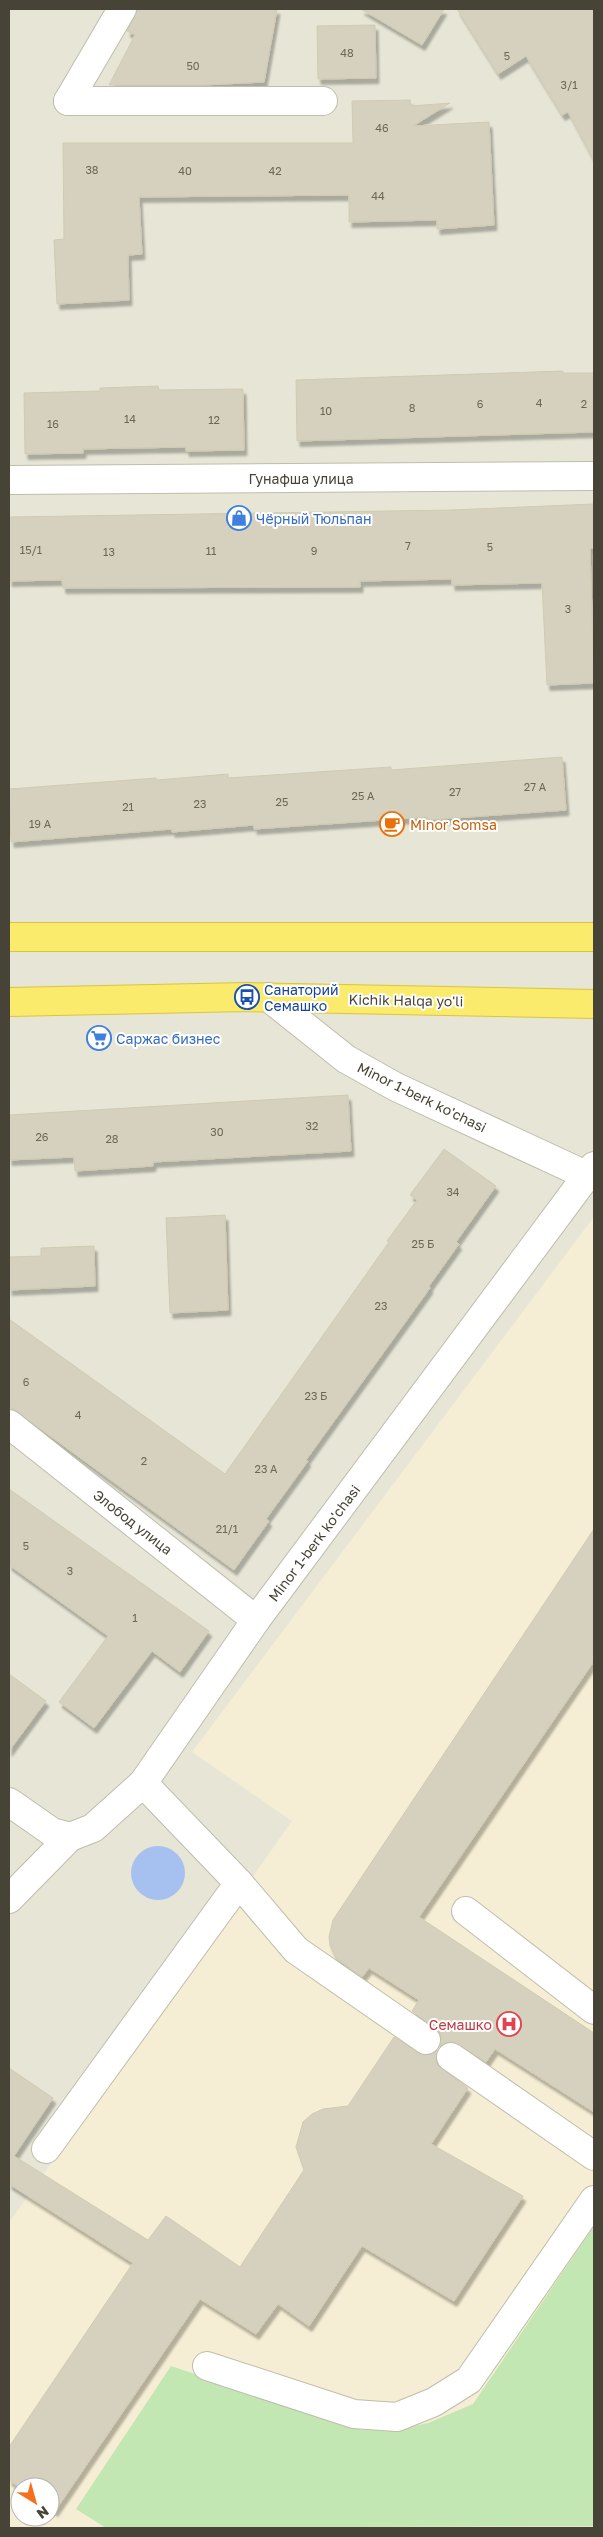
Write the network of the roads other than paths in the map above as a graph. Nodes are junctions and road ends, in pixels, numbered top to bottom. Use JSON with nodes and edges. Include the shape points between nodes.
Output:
{"nodes":[{"id":1,"x":122,"y":9,"type":"edge"},
{"id":2,"x":323,"y":101,"type":"dead end"},
{"id":3,"x":594,"y":476,"type":"edge"},
{"id":4,"x":9,"y":480,"type":"edge"},
{"id":5,"x":9,"y":937,"type":"edge"},
{"id":6,"x":594,"y":937,"type":"edge"},
{"id":7,"x":268,"y":997,"type":"junction"},
{"id":8,"x":9,"y":1002,"type":"edge"},
{"id":9,"x":594,"y":1004,"type":"edge"},
{"id":10,"x":591,"y":1171,"type":"edge"},
{"id":11,"x":9,"y":1424,"type":"edge"},
{"id":12,"x":256,"y":1620,"type":"junction"},
{"id":13,"x":143,"y":1783,"type":"junction"},
{"id":14,"x":9,"y":1802,"type":"edge"},
{"id":15,"x":70,"y":1836,"type":"junction"},
{"id":16,"x":239,"y":1882,"type":"junction"},
{"id":17,"x":9,"y":1899,"type":"edge"},
{"id":18,"x":466,"y":1912,"type":"dead end"},
{"id":19,"x":594,"y":2010,"type":"edge"},
{"id":20,"x":426,"y":2040,"type":"dead end"},
{"id":21,"x":451,"y":2057,"type":"dead end"},
{"id":22,"x":46,"y":2149,"type":"dead end"},
{"id":23,"x":594,"y":2156,"type":"edge"},
{"id":24,"x":594,"y":2200,"type":"edge"},
{"id":25,"x":207,"y":2366,"type":"dead end"}],
"edges":[{"from":1,"to":2,"type":"street","via":[[68,101]]},
{"from":3,"to":4,"type":"street","name":"Гунафша улица"},
{"from":5,"to":6,"type":"highway"},
{"from":7,"to":8,"type":"highway","name":"Kichik Halqa yo'li"},
{"from":7,"to":9,"type":"highway","name":"Kichik Halqa yo'li"},
{"from":7,"to":10,"type":"street","name":"Minor 1-berk ko'chasi","via":[[346,1059],[388,1083]]},
{"from":10,"to":12,"type":"street","name":"Minor 1-berk ko'chasi"},
{"from":11,"to":12,"type":"street","name":"Элобод улица"},
{"from":12,"to":13,"type":"street","name":"Minor 1-berk ko'chasi"},
{"from":13,"to":15,"type":"street","name":"Minor 1-berk ko'chasi","via":[[93,1828]]},
{"from":13,"to":16,"type":"street"},
{"from":14,"to":15,"type":"street","via":[[52,1832]]},
{"from":15,"to":17,"type":"street"},
{"from":16,"to":20,"type":"street","via":[[296,1950]]},
{"from":16,"to":22,"type":"street"},
{"from":18,"to":19,"type":"street"},
{"from":21,"to":23,"type":"street"},
{"from":24,"to":25,"type":"street","via":[[469,2380],[434,2402],[397,2417],[354,2414]]}]}
